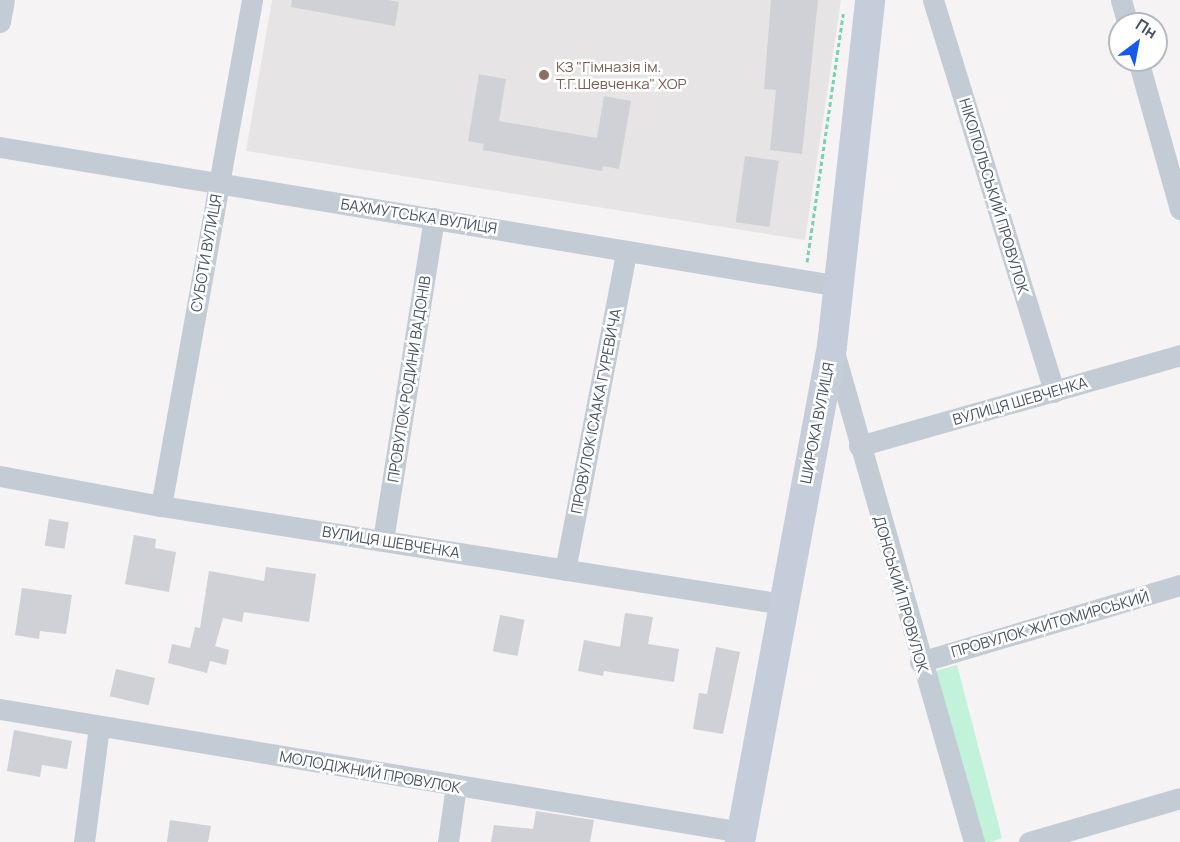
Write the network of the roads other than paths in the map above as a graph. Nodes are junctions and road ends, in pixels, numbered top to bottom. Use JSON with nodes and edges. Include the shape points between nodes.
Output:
{"nodes":[{"id":1,"x":4,"y":0,"type":"edge"},
{"id":2,"x":252,"y":0,"type":"edge"},
{"id":3,"x":870,"y":0,"type":"edge"},
{"id":4,"x":933,"y":0,"type":"edge"},
{"id":5,"x":0,"y":22,"type":"edge"},
{"id":6,"x":1142,"y":72,"type":"edge"},
{"id":7,"x":0,"y":147,"type":"edge"},
{"id":8,"x":1174,"y":163,"type":"edge"},
{"id":9,"x":219,"y":184,"type":"junction"},
{"id":10,"x":1180,"y":209,"type":"edge"},
{"id":11,"x":434,"y":218,"type":"junction"},
{"id":12,"x":626,"y":252,"type":"junction"},
{"id":13,"x":839,"y":286,"type":"junction"},
{"id":14,"x":832,"y":346,"type":"junction"},
{"id":15,"x":1180,"y":356,"type":"edge"},
{"id":16,"x":1054,"y":392,"type":"junction"},
{"id":17,"x":859,"y":446,"type":"junction"},
{"id":18,"x":0,"y":476,"type":"edge"},
{"id":19,"x":161,"y":506,"type":"junction"},
{"id":20,"x":383,"y":540,"type":"junction"},
{"id":21,"x":565,"y":570,"type":"junction"},
{"id":22,"x":1180,"y":585,"type":"edge"},
{"id":23,"x":783,"y":604,"type":"junction"},
{"id":24,"x":920,"y":662,"type":"junction"},
{"id":25,"x":0,"y":710,"type":"edge"},
{"id":26,"x":99,"y":726,"type":"junction"},
{"id":27,"x":456,"y":786,"type":"junction"},
{"id":28,"x":1180,"y":798,"type":"edge"},
{"id":29,"x":740,"y":837,"type":"edge"},
{"id":30,"x":84,"y":842,"type":"edge"},
{"id":31,"x":448,"y":842,"type":"edge"},
{"id":32,"x":974,"y":842,"type":"edge"},
{"id":33,"x":1029,"y":842,"type":"edge"}],
"edges":[{"from":1,"to":5,"type":"street"},
{"from":2,"to":9,"type":"street","name":"СУБОТИ ВУЛИЦЯ"},
{"from":3,"to":13,"type":"street","name":"ШИРОКА ВУЛИЦЯ"},
{"from":4,"to":16,"type":"street","name":"НІКОПОЛЬСЬКИЙ ПРОВУЛОК"},
{"from":6,"to":8,"type":"street"},
{"from":7,"to":9,"type":"street","name":"БАХМУТСЬКА ВУЛИЦЯ"},
{"from":8,"to":10,"type":"street"},
{"from":9,"to":11,"type":"street","name":"БАХМУТСЬКА ВУЛИЦЯ"},
{"from":9,"to":19,"type":"street","name":"СУБОТИ ВУЛИЦЯ"},
{"from":11,"to":12,"type":"street","name":"БАХМУТСЬКА ВУЛИЦЯ"},
{"from":11,"to":20,"type":"street","name":"ПРОВУЛОК РОДИНИ ВАДОНІВ"},
{"from":12,"to":13,"type":"street","name":"БАХМУТСЬКА ВУЛИЦЯ"},
{"from":12,"to":21,"type":"street","name":"ПРОВУЛОК ІСААКА ГУРЕВИЧА"},
{"from":13,"to":14,"type":"street","name":"ШИРОКА ВУЛИЦЯ"},
{"from":14,"to":17,"type":"street","name":"ДОНСЬКИЙ ПРОВУЛОК"},
{"from":14,"to":23,"type":"street","name":"ШИРОКА ВУЛИЦЯ"},
{"from":15,"to":16,"type":"street","name":"ВУЛИЦЯ ШЕВЧЕНКА"},
{"from":16,"to":17,"type":"street","name":"ВУЛИЦЯ ШЕВЧЕНКА"},
{"from":17,"to":24,"type":"street","name":"ДОНСЬКИЙ ПРОВУЛОК"},
{"from":18,"to":19,"type":"street","name":"ВУЛИЦЯ ШЕВЧЕНКА"},
{"from":19,"to":20,"type":"street","name":"ВУЛИЦЯ ШЕВЧЕНКА"},
{"from":20,"to":21,"type":"street","name":"ВУЛИЦЯ ШЕВЧЕНКА"},
{"from":21,"to":23,"type":"street","name":"ВУЛИЦЯ ШЕВЧЕНКА"},
{"from":22,"to":24,"type":"street","name":"ПРОВУЛОК ЖИТОМИРСЬКИЙ"},
{"from":23,"to":29,"type":"street","name":"ШИРОКА ВУЛИЦЯ"},
{"from":24,"to":32,"type":"street","name":"ДОНСЬКИЙ ПРОВУЛОК"},
{"from":25,"to":26,"type":"street","name":"МОЛОДІЖНИЙ ПРОВУЛОК"},
{"from":26,"to":27,"type":"street","name":"МОЛОДІЖНИЙ ПРОВУЛОК"},
{"from":26,"to":30,"type":"street"},
{"from":27,"to":29,"type":"street","name":"МОЛОДІЖНИЙ ПРОВУЛОК"},
{"from":27,"to":31,"type":"street"},
{"from":28,"to":33,"type":"street"}]}
